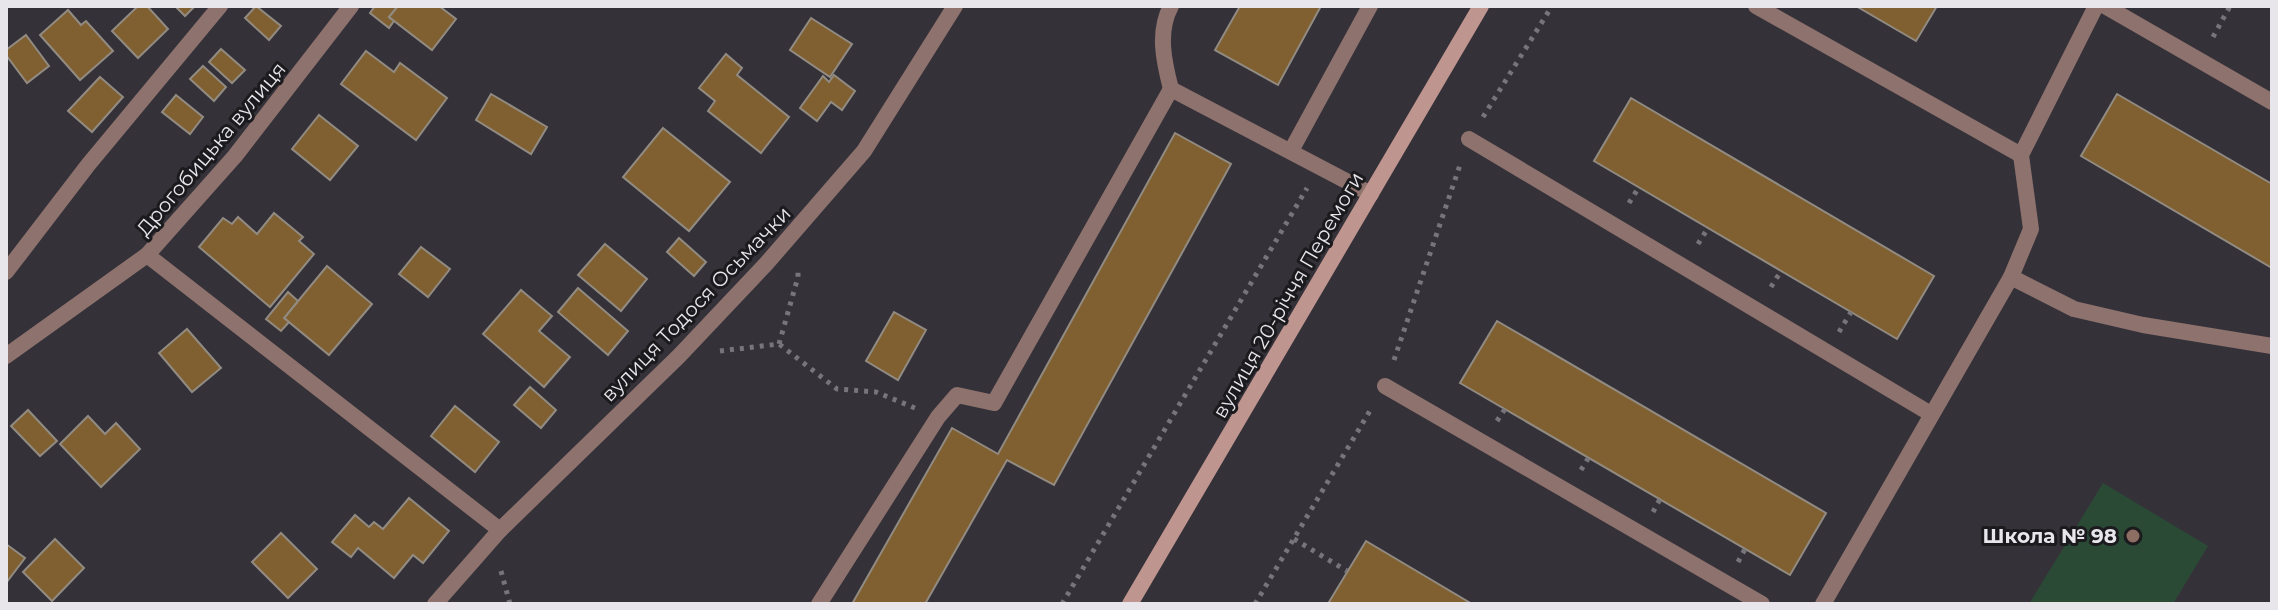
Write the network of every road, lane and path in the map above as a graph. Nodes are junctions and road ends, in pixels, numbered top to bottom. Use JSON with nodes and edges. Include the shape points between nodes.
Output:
{"nodes":[{"id":1,"x":220,"y":6,"type":"edge"},
{"id":2,"x":351,"y":6,"type":"edge"},
{"id":3,"x":955,"y":6,"type":"edge"},
{"id":4,"x":1171,"y":6,"type":"edge"},
{"id":5,"x":1370,"y":6,"type":"edge"},
{"id":6,"x":1481,"y":6,"type":"edge"},
{"id":7,"x":1552,"y":6,"type":"edge"},
{"id":8,"x":1756,"y":6,"type":"edge"},
{"id":9,"x":2096,"y":6,"type":"edge"},
{"id":10,"x":2105,"y":6,"type":"edge"},
{"id":11,"x":2230,"y":6,"type":"edge"},
{"id":12,"x":2200,"y":60,"type":"junction"},
{"id":13,"x":1171,"y":89,"type":"junction"},
{"id":14,"x":2272,"y":102,"type":"edge"},
{"id":15,"x":1469,"y":139,"type":"junction"},
{"id":16,"x":1292,"y":149,"type":"junction"},
{"id":17,"x":2021,"y":155,"type":"junction"},
{"id":18,"x":1320,"y":165,"type":"junction"},
{"id":19,"x":1371,"y":194,"type":"junction"},
{"id":20,"x":795,"y":231,"type":"junction"},
{"id":21,"x":147,"y":255,"type":"junction"},
{"id":22,"x":6,"y":272,"type":"edge"},
{"id":23,"x":2011,"y":277,"type":"junction"},
{"id":24,"x":779,"y":344,"type":"junction"},
{"id":25,"x":2272,"y":346,"type":"edge"},
{"id":26,"x":6,"y":356,"type":"edge"},
{"id":27,"x":679,"y":356,"type":"junction"},
{"id":28,"x":1385,"y":386,"type":"junction"},
{"id":29,"x":1931,"y":414,"type":"junction"},
{"id":30,"x":938,"y":417,"type":"junction"},
{"id":31,"x":500,"y":530,"type":"junction"},
{"id":32,"x":1294,"y":539,"type":"junction"},
{"id":33,"x":1347,"y":571,"type":"dead end"},
{"id":34,"x":435,"y":604,"type":"edge"},
{"id":35,"x":819,"y":604,"type":"edge"},
{"id":36,"x":1062,"y":604,"type":"edge"},
{"id":37,"x":1130,"y":604,"type":"edge"},
{"id":38,"x":1255,"y":604,"type":"edge"},
{"id":39,"x":1762,"y":604,"type":"edge"},
{"id":40,"x":1823,"y":604,"type":"edge"}],
"edges":[{"from":1,"to":22,"type":"street"},
{"from":2,"to":21,"type":"street","name":"Дрогобицька вулиця","via":[[235,156]]},
{"from":3,"to":20,"type":"street","name":"вулиця Тодося Осьмачки","via":[[864,151]]},
{"from":4,"to":13,"type":"street","via":[[1162,55]]},
{"from":5,"to":16,"type":"street"},
{"from":6,"to":19,"type":"street","name":"вулиця 20-річчя Перемоги"},
{"from":7,"to":15,"type":"path"},
{"from":8,"to":17,"type":"street"},
{"from":9,"to":17,"type":"street"},
{"from":10,"to":12,"type":"street"},
{"from":11,"to":12,"type":"path"},
{"from":12,"to":14,"type":"street"},
{"from":13,"to":16,"type":"street"},
{"from":13,"to":30,"type":"street","via":[[994,403],[957,395]]},
{"from":15,"to":28,"type":"path"},
{"from":15,"to":29,"type":"street"},
{"from":16,"to":18,"type":"street"},
{"from":17,"to":23,"type":"street","via":[[2031,229]]},
{"from":18,"to":19,"type":"street"},
{"from":18,"to":36,"type":"path"},
{"from":19,"to":37,"type":"street","name":"вулиця 20-річчя Перемоги"},
{"from":20,"to":24,"type":"path","via":[[798,277]]},
{"from":20,"to":27,"type":"street","name":"вулиця Тодося Осьмачки"},
{"from":21,"to":26,"type":"street","name":"Дрогобицька вулиця"},
{"from":21,"to":31,"type":"street"},
{"from":23,"to":25,"type":"street","via":[[2074,309]]},
{"from":23,"to":29,"type":"street"},
{"from":24,"to":27,"type":"path"},
{"from":24,"to":30,"type":"path","via":[[837,389],[876,392]]},
{"from":27,"to":31,"type":"street","name":"вулиця Тодося Осьмачки"},
{"from":28,"to":32,"type":"path"},
{"from":28,"to":39,"type":"street"},
{"from":29,"to":40,"type":"street"},
{"from":30,"to":35,"type":"street"},
{"from":31,"to":34,"type":"street","name":"вулиця Тодося Осьмачки"},
{"from":32,"to":33,"type":"path"},
{"from":32,"to":38,"type":"path"}]}
